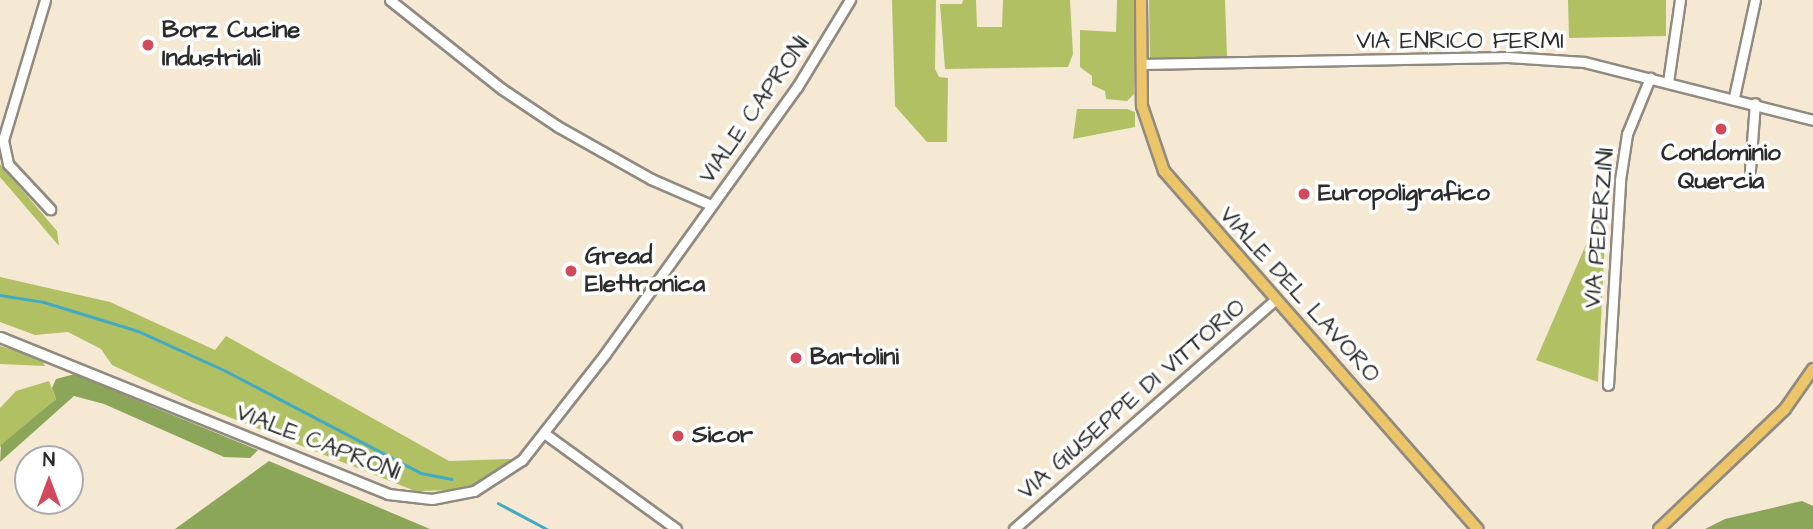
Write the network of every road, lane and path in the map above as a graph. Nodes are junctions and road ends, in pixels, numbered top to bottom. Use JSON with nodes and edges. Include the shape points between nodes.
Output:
{"nodes":[{"id":1,"x":45,"y":0,"type":"edge"},
{"id":2,"x":390,"y":0,"type":"edge"},
{"id":3,"x":850,"y":0,"type":"edge"},
{"id":4,"x":1141,"y":0,"type":"edge"},
{"id":5,"x":1680,"y":0,"type":"edge"},
{"id":6,"x":1755,"y":0,"type":"edge"},
{"id":7,"x":1141,"y":64,"type":"junction"},
{"id":8,"x":1650,"y":78,"type":"junction"},
{"id":9,"x":1668,"y":82,"type":"junction"},
{"id":10,"x":1734,"y":97,"type":"junction"},
{"id":11,"x":1755,"y":103,"type":"junction"},
{"id":12,"x":1813,"y":120,"type":"edge"},
{"id":13,"x":1750,"y":169,"type":"dead end"},
{"id":14,"x":711,"y":205,"type":"junction"},
{"id":15,"x":50,"y":209,"type":"dead end"},
{"id":16,"x":1275,"y":300,"type":"junction"},
{"id":17,"x":0,"y":337,"type":"edge"},
{"id":18,"x":1813,"y":369,"type":"edge"},
{"id":19,"x":1810,"y":379,"type":"edge"},
{"id":20,"x":1608,"y":385,"type":"dead end"},
{"id":21,"x":544,"y":433,"type":"junction"},
{"id":22,"x":676,"y":529,"type":"edge"},
{"id":23,"x":1014,"y":529,"type":"edge"},
{"id":24,"x":1478,"y":529,"type":"edge"},
{"id":25,"x":1659,"y":529,"type":"edge"}],
"edges":[{"from":1,"to":15,"type":"street","via":[[3,139],[8,164]]},
{"from":2,"to":14,"type":"street","name":"VIALE CAPRONI","via":[[502,89],[557,126],[651,179]]},
{"from":3,"to":14,"type":"street","name":"VIALE CAPRONI","via":[[797,87]]},
{"from":4,"to":7,"type":"main road","name":"VIALE DEL LAVORO"},
{"from":5,"to":9,"type":"street"},
{"from":6,"to":10,"type":"street"},
{"from":7,"to":8,"type":"street","name":"VIA ENRICO FERMI","via":[[1508,57],[1584,62]]},
{"from":7,"to":16,"type":"main road","name":"VIALE DEL LAVORO","via":[[1142,106],[1164,171]]},
{"from":8,"to":9,"type":"street","name":"VIA ENRICO FERMI"},
{"from":8,"to":20,"type":"street","name":"VIA PEDERZINI","via":[[1627,134],[1620,180]]},
{"from":9,"to":10,"type":"street","name":"VIA ENRICO FERMI"},
{"from":10,"to":11,"type":"street","name":"VIA ENRICO FERMI"},
{"from":11,"to":12,"type":"street","name":"VIA ENRICO FERMI"},
{"from":11,"to":13,"type":"street"},
{"from":14,"to":21,"type":"street","name":"VIALE CAPRONI"},
{"from":16,"to":23,"type":"street","name":"VIA GIUSEPPE DI VITTORIO"},
{"from":16,"to":24,"type":"main road","name":"VIALE DEL LAVORO"},
{"from":17,"to":21,"type":"street","name":"VIALE CAPRONI","via":[[400,496],[450,497],[492,484],[522,460]]},
{"from":18,"to":19,"type":"main road"},
{"from":19,"to":25,"type":"main road","via":[[1785,409]]},
{"from":21,"to":22,"type":"street"}]}
